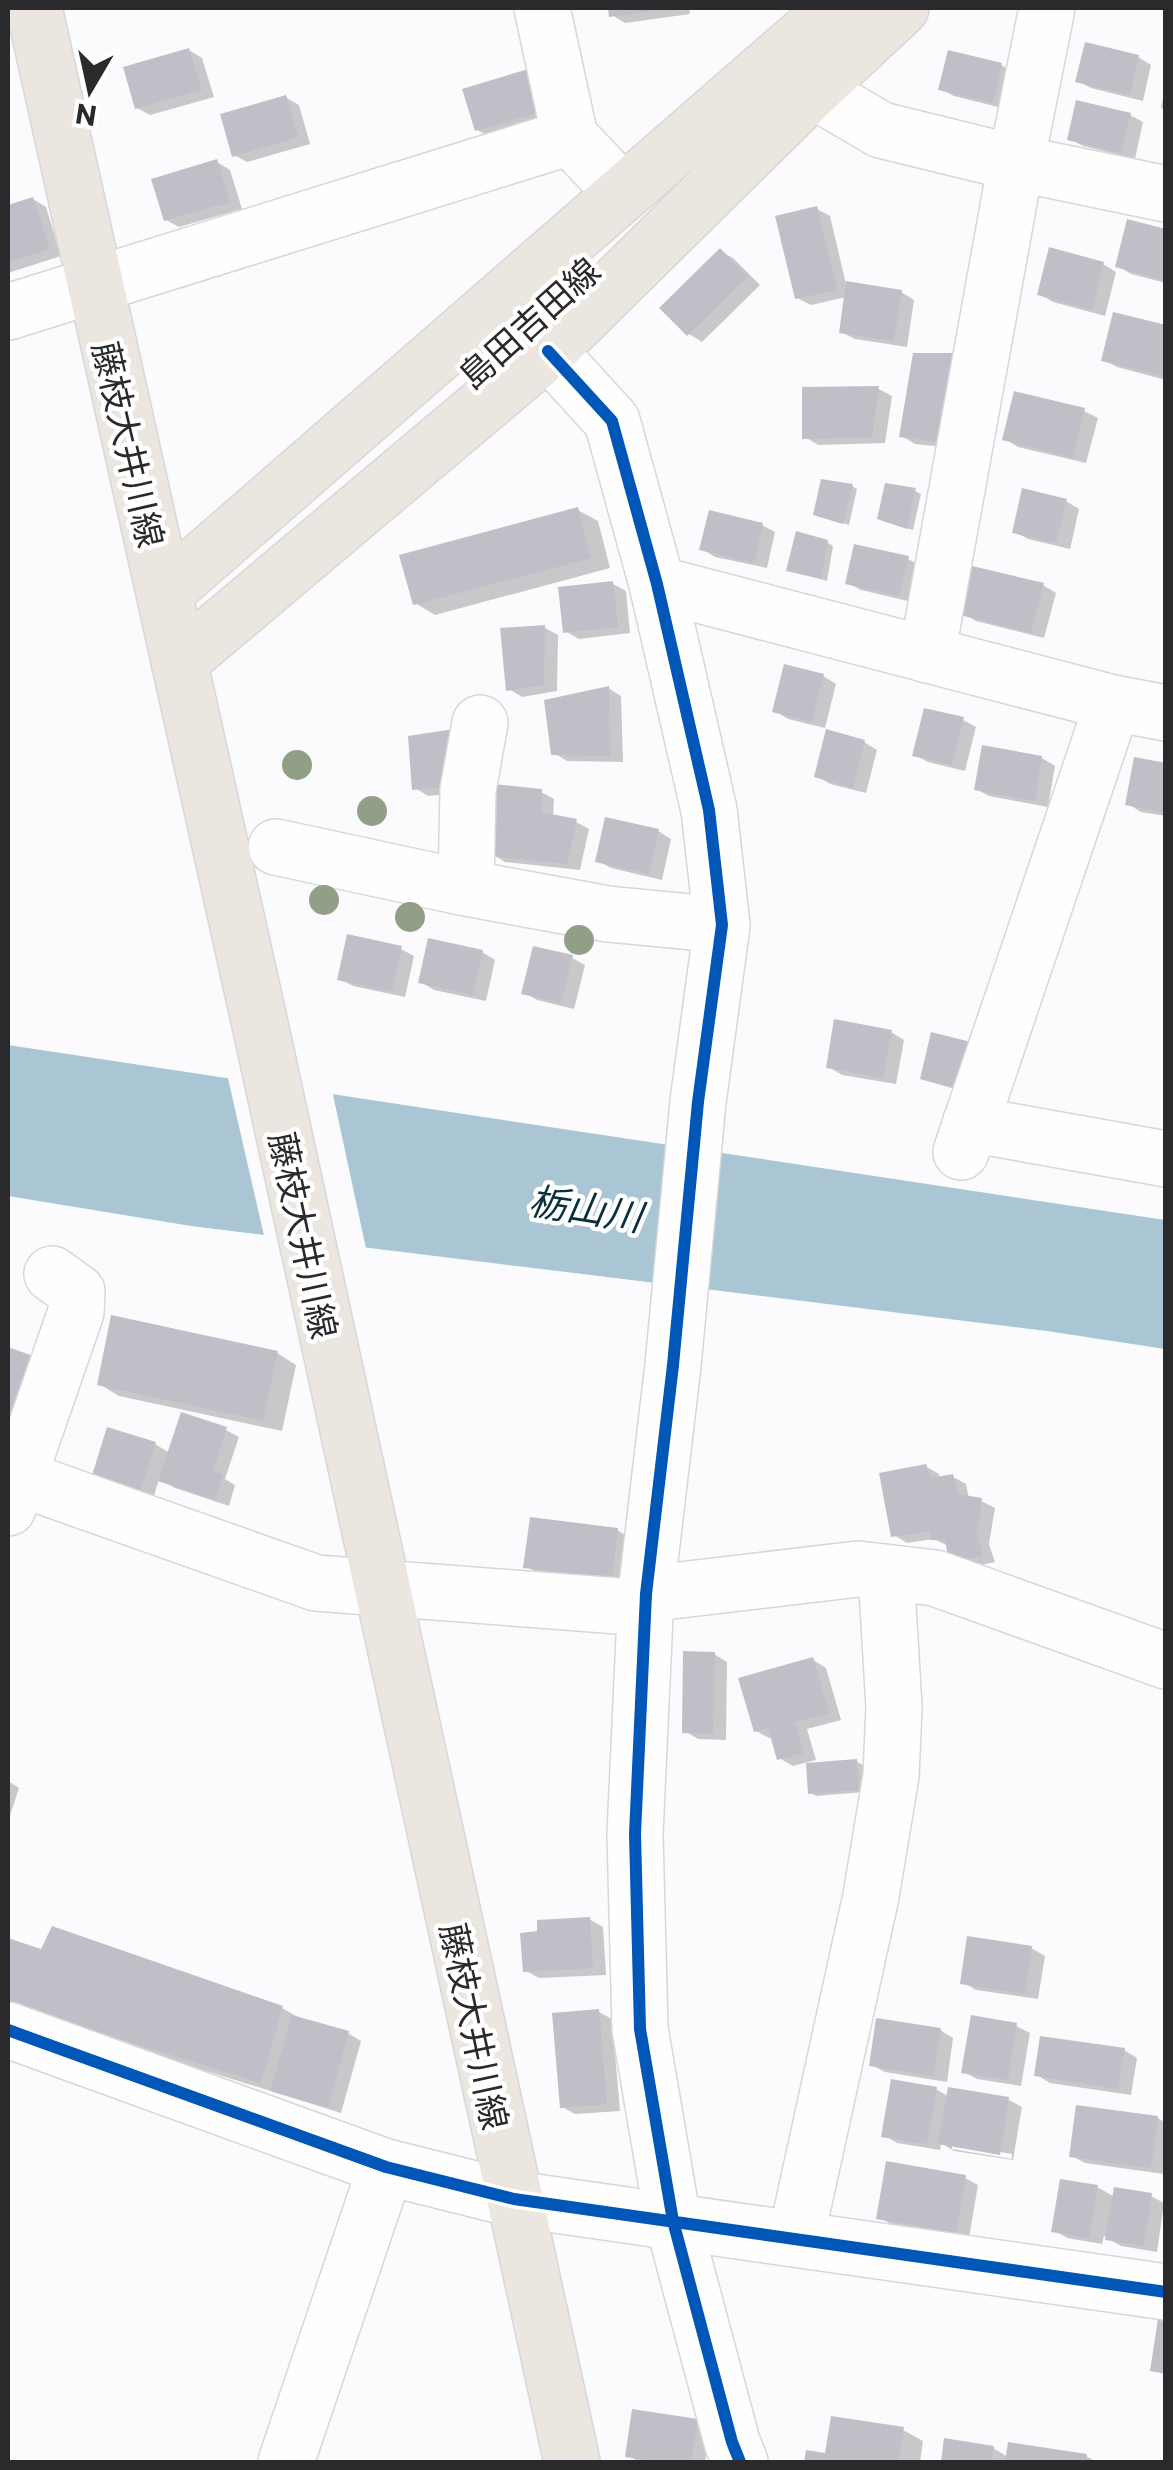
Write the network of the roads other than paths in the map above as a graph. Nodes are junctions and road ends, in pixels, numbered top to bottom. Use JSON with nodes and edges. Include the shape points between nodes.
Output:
{"nodes":[{"id":1,"x":34,"y":8,"type":"edge"},
{"id":2,"x":542,"y":8,"type":"edge"},
{"id":3,"x":836,"y":8,"type":"edge"},
{"id":4,"x":901,"y":8,"type":"edge"},
{"id":5,"x":1047,"y":8,"type":"edge"},
{"id":6,"x":812,"y":90,"type":"junction"},
{"id":7,"x":570,"y":137,"type":"junction"},
{"id":8,"x":1016,"y":163,"type":"junction"},
{"id":9,"x":624,"y":193,"type":"junction"},
{"id":10,"x":1166,"y":194,"type":"edge"},
{"id":11,"x":94,"y":283,"type":"junction"},
{"id":12,"x":8,"y":312,"type":"edge"},
{"id":13,"x":548,"y":350,"type":"junction"},
{"id":14,"x":657,"y":584,"type":"junction"},
{"id":15,"x":164,"y":593,"type":"junction"},
{"id":16,"x":926,"y":655,"type":"junction"},
{"id":17,"x":179,"y":662,"type":"junction"},
{"id":18,"x":1113,"y":702,"type":"junction"},
{"id":19,"x":1166,"y":713,"type":"edge"},
{"id":20,"x":480,"y":723,"type":"dead end"},
{"id":21,"x":276,"y":848,"type":"dead end"},
{"id":22,"x":466,"y":888,"type":"junction"},
{"id":23,"x":722,"y":924,"type":"junction"},
{"id":24,"x":1166,"y":1159,"type":"edge"},
{"id":25,"x":52,"y":1274,"type":"dead end"},
{"id":26,"x":11,"y":1487,"type":"edge"},
{"id":27,"x":886,"y":1572,"type":"junction"},
{"id":28,"x":381,"y":1587,"type":"junction"},
{"id":29,"x":645,"y":1601,"type":"junction"},
{"id":30,"x":1166,"y":1660,"type":"edge"},
{"id":31,"x":8,"y":2030,"type":"edge"},
{"id":32,"x":386,"y":2167,"type":"junction"},
{"id":33,"x":514,"y":2199,"type":"junction"},
{"id":34,"x":673,"y":2221,"type":"junction"},
{"id":35,"x":796,"y":2238,"type":"junction"},
{"id":36,"x":1166,"y":2292,"type":"edge"},
{"id":37,"x":286,"y":2462,"type":"edge"},
{"id":38,"x":572,"y":2462,"type":"edge"},
{"id":39,"x":740,"y":2462,"type":"edge"}],
"edges":[{"from":1,"to":11,"type":"main road","name":"藤枝大井川線"},
{"from":2,"to":7,"type":"street"},
{"from":3,"to":9,"type":"main road","name":"島田吉田線"},
{"from":4,"to":6,"type":"main road","name":"島田吉田線"},
{"from":5,"to":8,"type":"street"},
{"from":6,"to":8,"type":"street","via":[[881,130]]},
{"from":6,"to":13,"type":"main road","name":"島田吉田線"},
{"from":7,"to":9,"type":"street"},
{"from":7,"to":11,"type":"street"},
{"from":8,"to":10,"type":"street"},
{"from":8,"to":16,"type":"street"},
{"from":9,"to":15,"type":"main road","name":"島田吉田線"},
{"from":11,"to":12,"type":"street"},
{"from":11,"to":15,"type":"main road","name":"藤枝大井川線"},
{"from":13,"to":14,"type":"street","via":[[612,421]]},
{"from":13,"to":17,"type":"main road","name":"島田吉田線"},
{"from":14,"to":16,"type":"street"},
{"from":14,"to":23,"type":"street","via":[[709,810]]},
{"from":15,"to":17,"type":"main road","name":"藤枝大井川線"},
{"from":16,"to":18,"type":"street"},
{"from":17,"to":28,"type":"main road","name":"藤枝大井川線"},
{"from":18,"to":19,"type":"street"},
{"from":18,"to":24,"type":"street","via":[[966,1138]]},
{"from":20,"to":22,"type":"street","via":[[468,790]]},
{"from":21,"to":22,"type":"street"},
{"from":22,"to":23,"type":"street","via":[[608,914]]},
{"from":23,"to":29,"type":"street"},
{"from":25,"to":26,"type":"street","via":[[77,1292],[76,1312]]},
{"from":26,"to":28,"type":"street","via":[[316,1583]]},
{"from":27,"to":29,"type":"street","via":[[858,1569]]},
{"from":27,"to":30,"type":"street","via":[[935,1578]]},
{"from":27,"to":35,"type":"street","via":[[891,1776]]},
{"from":28,"to":29,"type":"street"},
{"from":28,"to":33,"type":"main road","name":"藤枝大井川線"},
{"from":29,"to":34,"type":"street","via":[[635,1834],[640,2029]]},
{"from":31,"to":32,"type":"street"},
{"from":32,"to":33,"type":"street"},
{"from":32,"to":37,"type":"street"},
{"from":33,"to":34,"type":"street"},
{"from":33,"to":38,"type":"main road","name":"藤枝大井川線"},
{"from":34,"to":35,"type":"street"},
{"from":34,"to":39,"type":"street"},
{"from":35,"to":36,"type":"street"}]}
